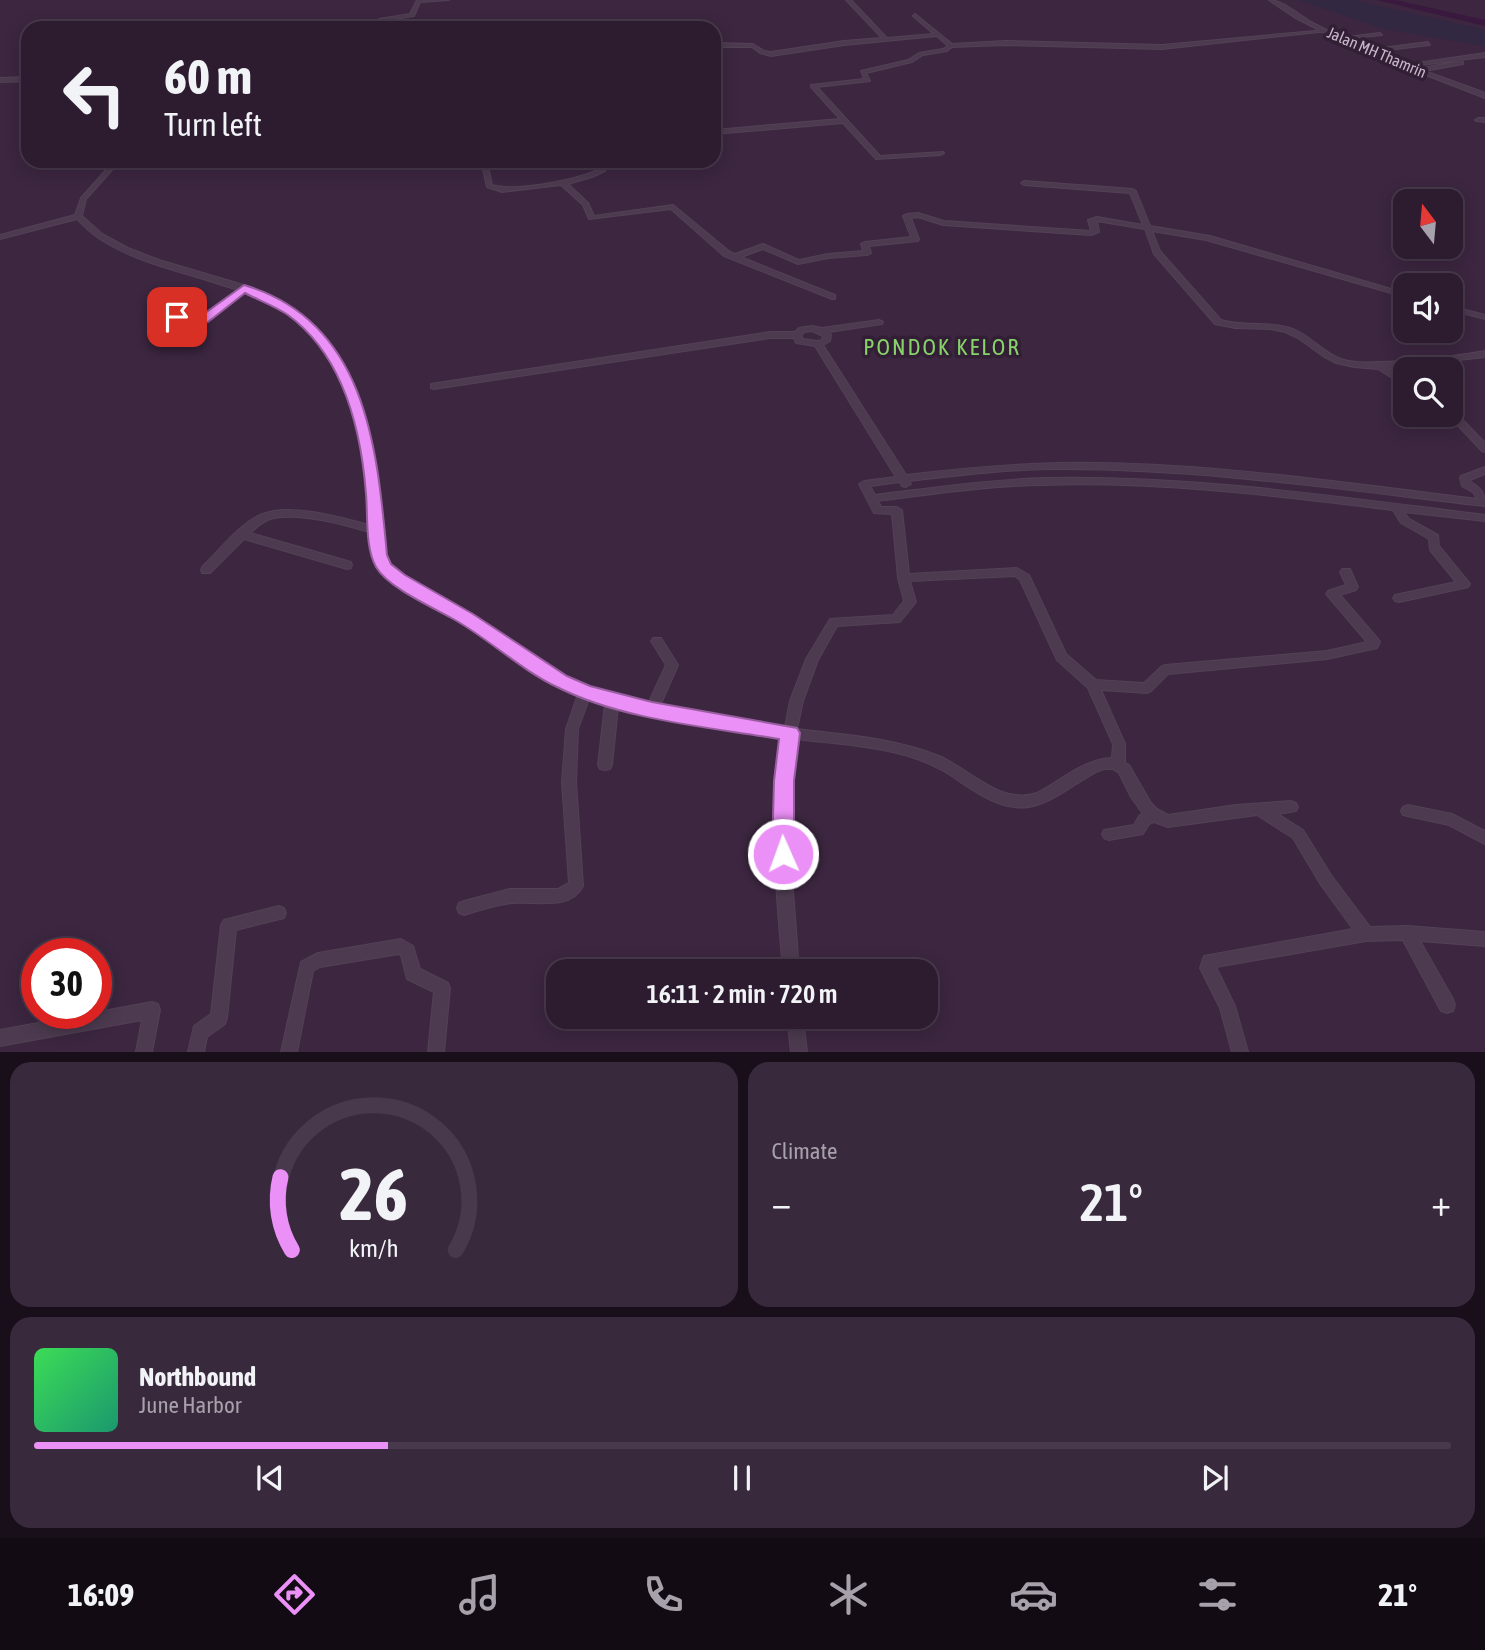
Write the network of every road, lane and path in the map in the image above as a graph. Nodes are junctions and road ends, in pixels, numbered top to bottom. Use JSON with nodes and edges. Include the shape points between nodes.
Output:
{"nodes":[{"id":1,"x":419,"y":0,"type":"edge"},
{"id":2,"x":447,"y":0,"type":"edge"},
{"id":3,"x":848,"y":0,"type":"edge"},
{"id":4,"x":1272,"y":0,"type":"edge"},
{"id":5,"x":0,"y":9,"type":"edge"},
{"id":6,"x":15,"y":9,"type":"dead end"},
{"id":7,"x":915,"y":16,"type":"dead end"},
{"id":8,"x":381,"y":21,"type":"edge"},
{"id":9,"x":1319,"y":32,"type":"junction"},
{"id":10,"x":1380,"y":34,"type":"dead end"},
{"id":11,"x":937,"y":35,"type":"junction"},
{"id":12,"x":1340,"y":38,"type":"junction"},
{"id":13,"x":885,"y":39,"type":"junction"},
{"id":14,"x":1428,"y":44,"type":"dead end"},
{"id":15,"x":721,"y":46,"type":"edge"},
{"id":16,"x":951,"y":46,"type":"junction"},
{"id":17,"x":1370,"y":50,"type":"junction"},
{"id":18,"x":1485,"y":55,"type":"edge"},
{"id":19,"x":1452,"y":58,"type":"junction"},
{"id":20,"x":1406,"y":65,"type":"junction"},
{"id":21,"x":1419,"y":70,"type":"junction"},
{"id":22,"x":21,"y":75,"type":"edge"},
{"id":23,"x":21,"y":79,"type":"edge"},
{"id":24,"x":0,"y":80,"type":"edge"},
{"id":25,"x":9,"y":80,"type":"junction"},
{"id":26,"x":1485,"y":96,"type":"edge"},
{"id":27,"x":842,"y":121,"type":"junction"},
{"id":28,"x":721,"y":131,"type":"edge"},
{"id":29,"x":941,"y":153,"type":"dead end"},
{"id":30,"x":111,"y":168,"type":"edge"},
{"id":31,"x":485,"y":168,"type":"edge"},
{"id":32,"x":602,"y":168,"type":"edge"},
{"id":33,"x":563,"y":183,"type":"junction"},
{"id":34,"x":1024,"y":183,"type":"dead end"},
{"id":35,"x":78,"y":216,"type":"junction"},
{"id":36,"x":1146,"y":226,"type":"junction"},
{"id":37,"x":0,"y":237,"type":"edge"},
{"id":38,"x":734,"y":257,"type":"junction"},
{"id":39,"x":244,"y":288,"type":"junction"},
{"id":40,"x":1393,"y":292,"type":"edge"},
{"id":41,"x":832,"y":297,"type":"dead end"},
{"id":42,"x":186,"y":309,"type":"dead end"},
{"id":43,"x":1463,"y":311,"type":"edge"},
{"id":44,"x":1485,"y":317,"type":"edge"},
{"id":45,"x":879,"y":322,"type":"dead end"},
{"id":46,"x":822,"y":331,"type":"junction"},
{"id":47,"x":797,"y":335,"type":"junction"},
{"id":48,"x":818,"y":344,"type":"junction"},
{"id":49,"x":1485,"y":354,"type":"edge"},
{"id":50,"x":1378,"y":365,"type":"junction"},
{"id":51,"x":1393,"y":375,"type":"edge"},
{"id":52,"x":434,"y":386,"type":"dead end"},
{"id":53,"x":1463,"y":425,"type":"edge"},
{"id":54,"x":1485,"y":448,"type":"edge"},
{"id":55,"x":1172,"y":470,"type":"junction"},
{"id":56,"x":1485,"y":470,"type":"edge"},
{"id":57,"x":904,"y":479,"type":"junction"},
{"id":58,"x":1178,"y":485,"type":"junction"},
{"id":59,"x":909,"y":494,"type":"junction"},
{"id":60,"x":872,"y":499,"type":"junction"},
{"id":61,"x":1484,"y":503,"type":"edge"},
{"id":62,"x":1396,"y":507,"type":"junction"},
{"id":63,"x":1485,"y":518,"type":"edge"},
{"id":64,"x":375,"y":530,"type":"junction"},
{"id":65,"x":244,"y":535,"type":"junction"},
{"id":66,"x":347,"y":565,"type":"dead end"},
{"id":67,"x":206,"y":570,"type":"dead end"},
{"id":68,"x":1346,"y":572,"type":"dead end"},
{"id":69,"x":904,"y":578,"type":"junction"},
{"id":70,"x":1399,"y":598,"type":"dead end"},
{"id":71,"x":657,"y":641,"type":"dead end"},
{"id":72,"x":1093,"y":685,"type":"junction"},
{"id":73,"x":585,"y":692,"type":"junction"},
{"id":74,"x":612,"y":701,"type":"junction"},
{"id":75,"x":652,"y":709,"type":"junction"},
{"id":76,"x":790,"y":733,"type":"junction"},
{"id":77,"x":1118,"y":763,"type":"junction"},
{"id":78,"x":605,"y":765,"type":"dead end"},
{"id":79,"x":1291,"y":807,"type":"dead end"},
{"id":80,"x":1259,"y":809,"type":"junction"},
{"id":81,"x":1408,"y":811,"type":"dead end"},
{"id":82,"x":1154,"y":816,"type":"junction"},
{"id":83,"x":1109,"y":834,"type":"dead end"},
{"id":84,"x":1485,"y":838,"type":"edge"},
{"id":85,"x":464,"y":908,"type":"dead end"},
{"id":86,"x":279,"y":913,"type":"dead end"},
{"id":87,"x":1406,"y":933,"type":"junction"},
{"id":88,"x":1366,"y":934,"type":"junction"},
{"id":89,"x":1485,"y":939,"type":"edge"},
{"id":90,"x":790,"y":959,"type":"edge"},
{"id":91,"x":1447,"y":1005,"type":"dead end"},
{"id":92,"x":796,"y":1029,"type":"edge"},
{"id":93,"x":0,"y":1038,"type":"edge"},
{"id":94,"x":144,"y":1052,"type":"edge"},
{"id":95,"x":195,"y":1052,"type":"edge"},
{"id":96,"x":289,"y":1052,"type":"edge"},
{"id":97,"x":436,"y":1052,"type":"edge"},
{"id":98,"x":799,"y":1052,"type":"edge"},
{"id":99,"x":1240,"y":1052,"type":"edge"}],
"edges":[{"from":1,"to":2,"type":"street"},
{"from":1,"to":8,"type":"street","via":[[412,15]]},
{"from":3,"to":13,"type":"street"},
{"from":4,"to":9,"type":"street","name":"Jalan MH Thamrin"},
{"from":5,"to":6,"type":"street"},
{"from":7,"to":11,"type":"street"},
{"from":9,"to":12,"type":"street","name":"Jalan MH Thamrin"},
{"from":9,"to":16,"type":"street","via":[[1162,47],[1060,43]]},
{"from":10,"to":12,"type":"street"},
{"from":11,"to":13,"type":"street"},
{"from":11,"to":16,"type":"street"},
{"from":12,"to":17,"type":"street","name":"Jalan MH Thamrin"},
{"from":13,"to":15,"type":"street","via":[[771,54],[753,46]]},
{"from":14,"to":17,"type":"street"},
{"from":16,"to":27,"type":"street","via":[[863,72],[868,80],[813,86]]},
{"from":17,"to":20,"type":"street","name":"Jalan MH Thamrin"},
{"from":18,"to":19,"type":"street"},
{"from":19,"to":20,"type":"street"},
{"from":19,"to":21,"type":"street","via":[[1461,63]]},
{"from":20,"to":21,"type":"street","name":"Jalan MH Thamrin"},
{"from":21,"to":26,"type":"street","name":"Jalan MH Thamrin"},
{"from":22,"to":25,"type":"street"},
{"from":23,"to":25,"type":"street"},
{"from":24,"to":25,"type":"street"},
{"from":27,"to":28,"type":"street"},
{"from":27,"to":29,"type":"street","via":[[878,158]]},
{"from":30,"to":35,"type":"street","via":[[82,199]]},
{"from":31,"to":33,"type":"street","via":[[494,189]]},
{"from":32,"to":33,"type":"street"},
{"from":33,"to":38,"type":"street","via":[[586,204],[592,218],[673,208]]},
{"from":34,"to":36,"type":"street","via":[[1133,191]]},
{"from":35,"to":37,"type":"street"},
{"from":35,"to":39,"type":"street","via":[[86,226],[131,252]]},
{"from":36,"to":38,"type":"street","via":[[1094,219],[1094,233],[1063,232],[943,223],[912,214],[906,216],[915,239],[865,244],[867,253],[798,262],[763,246]]},
{"from":36,"to":40,"type":"street"},
{"from":36,"to":50,"type":"street","via":[[1157,253],[1218,322],[1239,328],[1285,329],[1340,362]]},
{"from":38,"to":41,"type":"street"},
{"from":39,"to":42,"type":"street","via":[[202,320],[178,317]]},
{"from":39,"to":64,"type":"street","via":[[292,312],[324,344],[344,373],[361,418]]},
{"from":43,"to":44,"type":"street"},
{"from":45,"to":46,"type":"street"},
{"from":46,"to":47,"type":"street","via":[[812,328]]},
{"from":46,"to":48,"type":"street","via":[[826,341]]},
{"from":47,"to":48,"type":"street","via":[[799,341]]},
{"from":47,"to":52,"type":"street","via":[[770,335]]},
{"from":48,"to":57,"type":"street"},
{"from":49,"to":50,"type":"street"},
{"from":50,"to":51,"type":"street"},
{"from":53,"to":54,"type":"street"},
{"from":55,"to":57,"type":"street","via":[[1061,466]]},
{"from":55,"to":58,"type":"street"},
{"from":55,"to":61,"type":"street"},
{"from":56,"to":61,"type":"street","via":[[1465,478]]},
{"from":57,"to":59,"type":"street"},
{"from":57,"to":60,"type":"street","via":[[864,484]]},
{"from":58,"to":59,"type":"street","via":[[1067,481],[986,484]]},
{"from":58,"to":62,"type":"street"},
{"from":59,"to":60,"type":"street"},
{"from":60,"to":69,"type":"street","via":[[878,511],[897,510]]},
{"from":62,"to":63,"type":"street"},
{"from":62,"to":70,"type":"street","via":[[1405,521],[1434,537],[1434,547],[1464,584]]},
{"from":64,"to":65,"type":"street","via":[[278,512],[261,518]]},
{"from":64,"to":73,"type":"street","via":[[384,567],[399,580]]},
{"from":65,"to":66,"type":"street"},
{"from":65,"to":67,"type":"street"},
{"from":68,"to":72,"type":"street","via":[[1352,587],[1332,594],[1373,645],[1327,655],[1165,670],[1147,688]]},
{"from":69,"to":72,"type":"street","via":[[1017,572],[1025,578],[1062,657]]},
{"from":69,"to":76,"type":"street","via":[[911,602],[899,617],[832,624],[806,674]]},
{"from":71,"to":75,"type":"street","via":[[672,665]]},
{"from":72,"to":77,"type":"street","via":[[1119,744]]},
{"from":73,"to":74,"type":"street"},
{"from":73,"to":85,"type":"street","via":[[572,729],[569,782],[576,886],[560,897],[510,896]]},
{"from":74,"to":75,"type":"street"},
{"from":74,"to":78,"type":"street"},
{"from":75,"to":76,"type":"street"},
{"from":76,"to":77,"type":"street","via":[[879,745],[934,760],[1006,800],[1044,797],[1104,762]]},
{"from":76,"to":90,"type":"street","via":[[782,828]]},
{"from":77,"to":82,"type":"street"},
{"from":79,"to":80,"type":"street"},
{"from":80,"to":82,"type":"street","via":[[1168,821]]},
{"from":80,"to":88,"type":"street","via":[[1298,834]]},
{"from":81,"to":84,"type":"street","via":[[1452,820]]},
{"from":82,"to":83,"type":"street","via":[[1144,820],[1138,830]]},
{"from":86,"to":95,"type":"street","via":[[229,925],[219,1018],[200,1032]]},
{"from":87,"to":88,"type":"street"},
{"from":87,"to":89,"type":"street"},
{"from":87,"to":91,"type":"street"},
{"from":88,"to":99,"type":"street","via":[[1209,961]]},
{"from":92,"to":98,"type":"street"},
{"from":93,"to":94,"type":"street","via":[[152,1010]]},
{"from":96,"to":97,"type":"street","via":[[306,967],[318,960],[401,946],[408,951],[413,974],[442,988]]}]}
